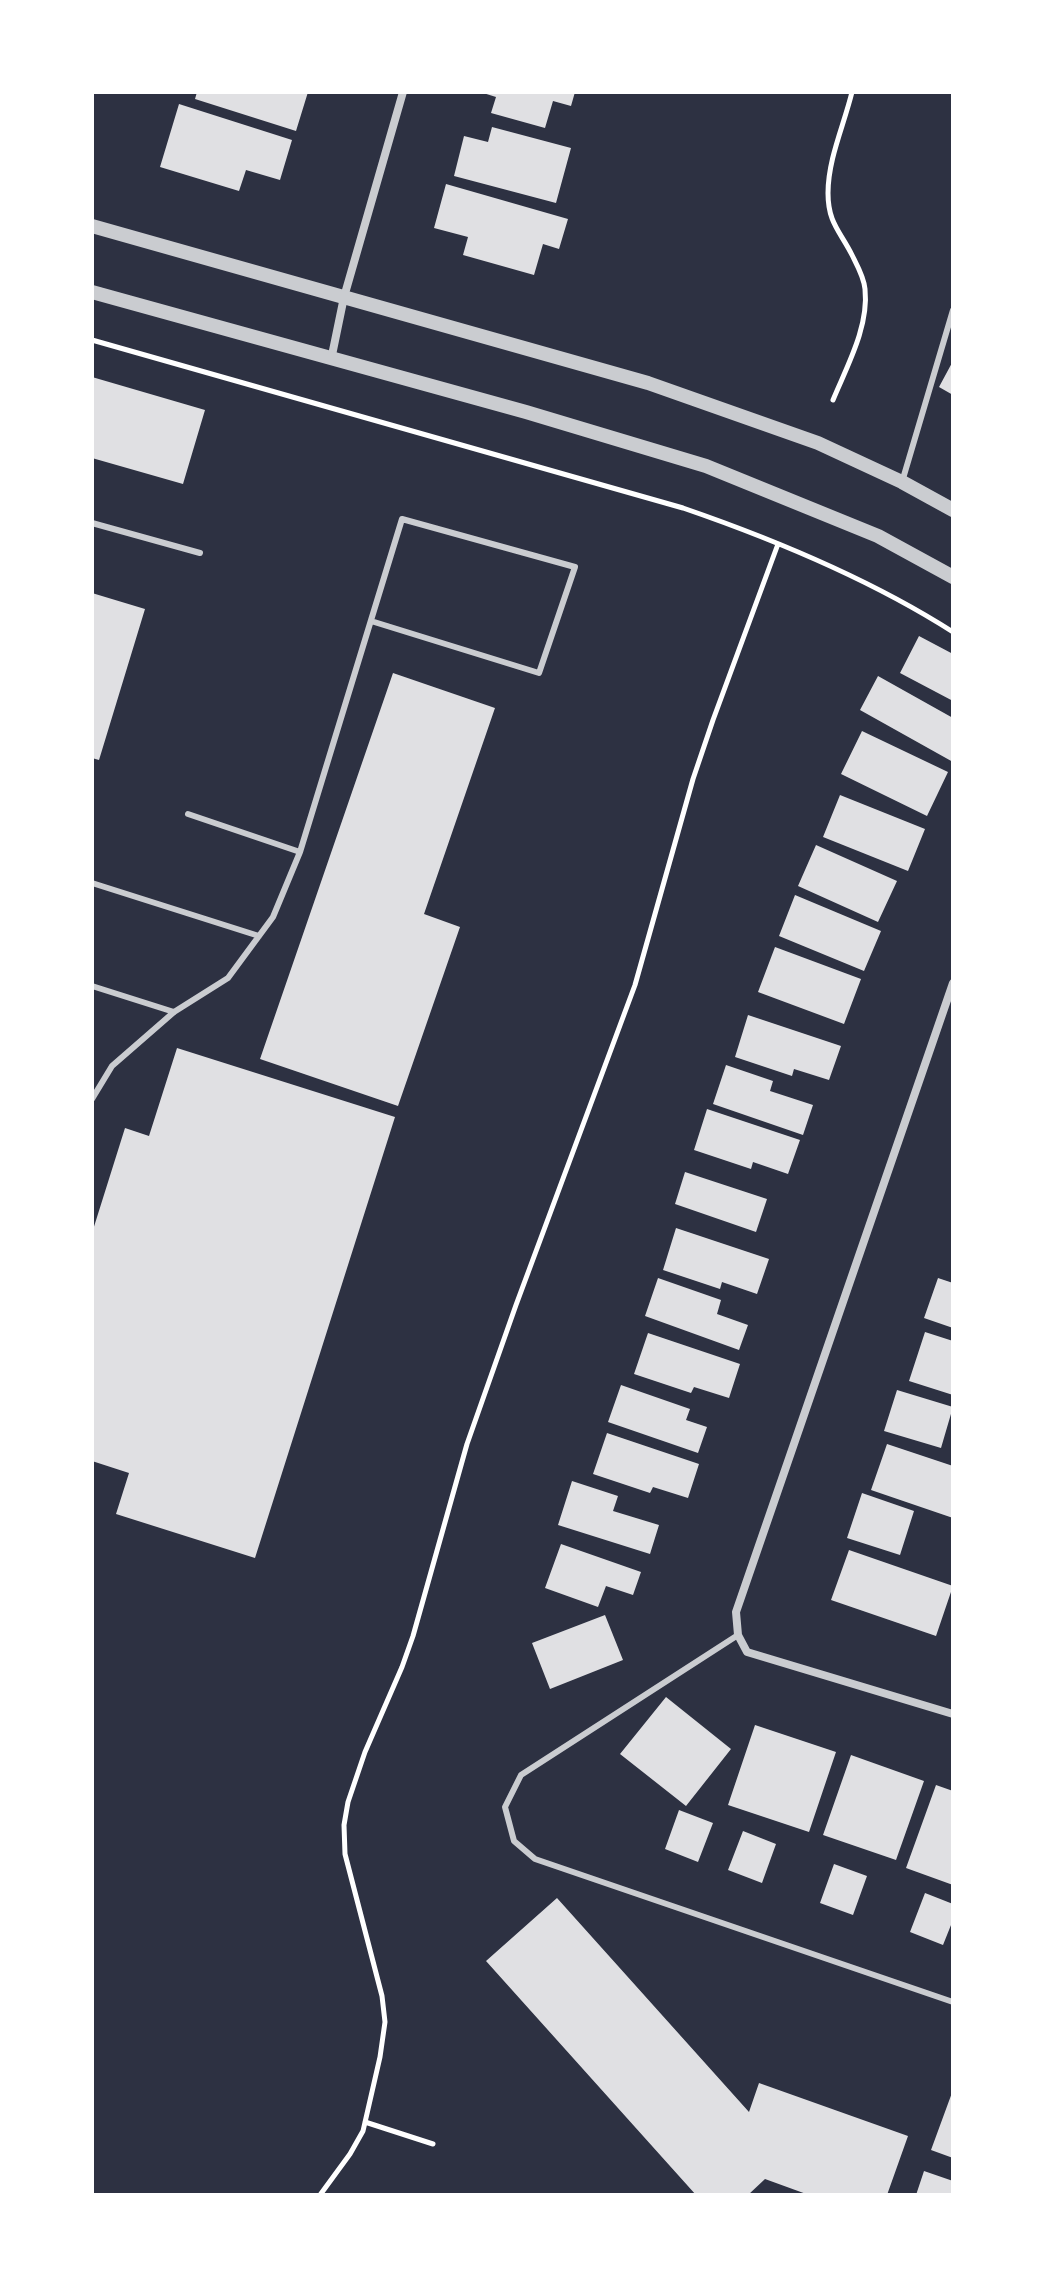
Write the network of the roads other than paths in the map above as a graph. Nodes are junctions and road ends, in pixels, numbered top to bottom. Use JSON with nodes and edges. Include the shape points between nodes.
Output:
{"nodes":[{"id":1,"x":403,"y":92,"type":"edge"},
{"id":2,"x":92,"y":226,"type":"edge"},
{"id":3,"x":92,"y":292,"type":"edge"},
{"id":4,"x":344,"y":297,"type":"junction"},
{"id":5,"x":953,"y":310,"type":"edge"},
{"id":6,"x":331,"y":360,"type":"junction"},
{"id":7,"x":902,"y":482,"type":"junction"},
{"id":8,"x":953,"y":510,"type":"edge"},
{"id":9,"x":92,"y":523,"type":"edge"},
{"id":10,"x":200,"y":553,"type":"dead end"},
{"id":11,"x":953,"y":577,"type":"edge"},
{"id":12,"x":371,"y":621,"type":"junction"},
{"id":13,"x":188,"y":814,"type":"dead end"},
{"id":14,"x":300,"y":852,"type":"junction"},
{"id":15,"x":92,"y":883,"type":"edge"},
{"id":16,"x":259,"y":936,"type":"junction"},
{"id":17,"x":953,"y":983,"type":"edge"},
{"id":18,"x":92,"y":986,"type":"edge"},
{"id":19,"x":174,"y":1012,"type":"junction"},
{"id":20,"x":92,"y":1099,"type":"edge"},
{"id":21,"x":738,"y":1635,"type":"junction"},
{"id":22,"x":953,"y":1714,"type":"edge"},
{"id":23,"x":953,"y":2002,"type":"edge"}],
"edges":[{"from":1,"to":4,"type":"street"},
{"from":2,"to":4,"type":"street"},
{"from":3,"to":6,"type":"street"},
{"from":4,"to":6,"type":"street"},
{"from":4,"to":7,"type":"street","via":[[648,383],[818,443]]},
{"from":5,"to":7,"type":"lane"},
{"from":6,"to":11,"type":"street","via":[[706,466],[878,536]]},
{"from":7,"to":8,"type":"street"},
{"from":9,"to":10,"type":"lane"},
{"from":12,"to":12,"type":"lane","via":[[402,519],[575,567],[539,673]]},
{"from":12,"to":14,"type":"lane"},
{"from":13,"to":14,"type":"lane"},
{"from":14,"to":16,"type":"lane","via":[[273,917]]},
{"from":15,"to":16,"type":"lane"},
{"from":16,"to":19,"type":"lane","via":[[228,978]]},
{"from":17,"to":21,"type":"street","via":[[736,1612]]},
{"from":18,"to":19,"type":"lane"},
{"from":19,"to":20,"type":"lane","via":[[112,1066]]},
{"from":21,"to":22,"type":"street","via":[[747,1652]]},
{"from":21,"to":23,"type":"lane","via":[[521,1775],[505,1807],[514,1841],[535,1859]]}]}
